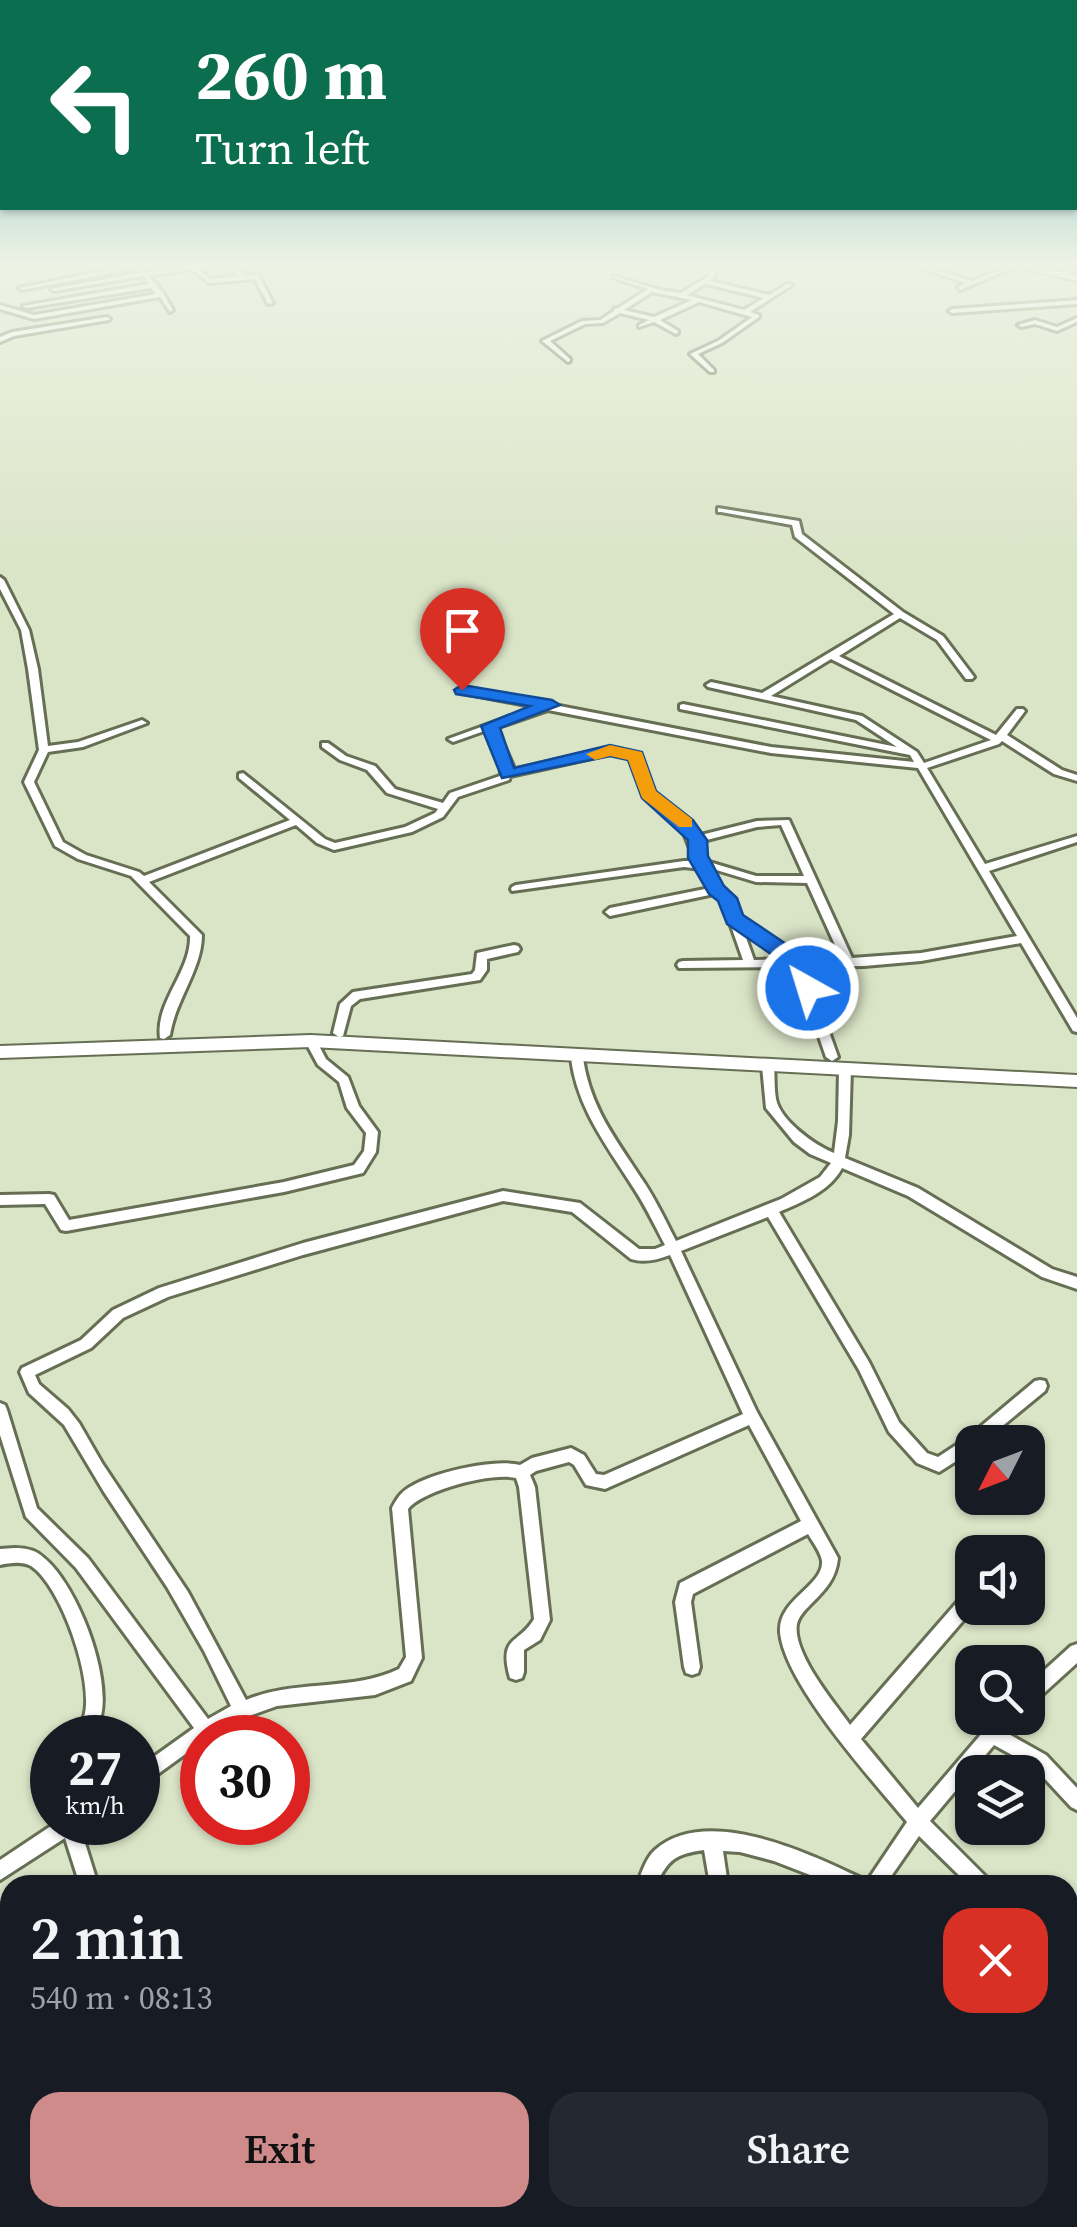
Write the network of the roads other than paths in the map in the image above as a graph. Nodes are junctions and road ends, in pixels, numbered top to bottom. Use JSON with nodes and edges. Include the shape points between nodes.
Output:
{"nodes":[{"id":1,"x":707,"y":367,"type":"edge"},
{"id":2,"x":712,"y":372,"type":"dead end"},
{"id":3,"x":722,"y":510,"type":"dead end"},
{"id":4,"x":0,"y":580,"type":"edge"},
{"id":5,"x":900,"y":614,"type":"junction"},
{"id":6,"x":832,"y":654,"type":"junction"},
{"id":7,"x":970,"y":678,"type":"dead end"},
{"id":8,"x":710,"y":685,"type":"dead end"},
{"id":9,"x":462,"y":690,"type":"dead end"},
{"id":10,"x":764,"y":696,"type":"junction"},
{"id":11,"x":552,"y":705,"type":"junction"},
{"id":12,"x":683,"y":707,"type":"dead end"},
{"id":13,"x":1020,"y":711,"type":"dead end"},
{"id":14,"x":142,"y":723,"type":"dead end"},
{"id":15,"x":490,"y":726,"type":"junction"},
{"id":16,"x":1000,"y":738,"type":"junction"},
{"id":17,"x":452,"y":739,"type":"dead end"},
{"id":18,"x":326,"y":745,"type":"dead end"},
{"id":19,"x":44,"y":750,"type":"junction"},
{"id":20,"x":914,"y":754,"type":"junction"},
{"id":21,"x":924,"y":766,"type":"junction"},
{"id":22,"x":508,"y":774,"type":"junction"},
{"id":23,"x":243,"y":776,"type":"dead end"},
{"id":24,"x":1077,"y":778,"type":"edge"},
{"id":25,"x":444,"y":807,"type":"junction"},
{"id":26,"x":298,"y":822,"type":"junction"},
{"id":27,"x":1077,"y":839,"type":"edge"},
{"id":28,"x":698,"y":840,"type":"junction"},
{"id":29,"x":705,"y":864,"type":"junction"},
{"id":30,"x":982,"y":869,"type":"junction"},
{"id":31,"x":144,"y":880,"type":"junction"},
{"id":32,"x":810,"y":880,"type":"junction"},
{"id":33,"x":516,"y":889,"type":"dead end"},
{"id":34,"x":716,"y":890,"type":"junction"},
{"id":35,"x":610,"y":912,"type":"dead end"},
{"id":36,"x":734,"y":919,"type":"junction"},
{"id":37,"x":1023,"y":939,"type":"junction"},
{"id":38,"x":514,"y":949,"type":"dead end"},
{"id":39,"x":848,"y":962,"type":"junction"},
{"id":40,"x":797,"y":963,"type":"junction"},
{"id":41,"x":750,"y":964,"type":"junction"},
{"id":42,"x":683,"y":965,"type":"dead end"},
{"id":43,"x":1077,"y":1028,"type":"edge"},
{"id":44,"x":339,"y":1034,"type":"junction"},
{"id":45,"x":164,"y":1035,"type":"junction"},
{"id":46,"x":0,"y":1041,"type":"edge"},
{"id":47,"x":311,"y":1041,"type":"junction"},
{"id":48,"x":0,"y":1052,"type":"edge"},
{"id":49,"x":576,"y":1058,"type":"junction"},
{"id":50,"x":838,"y":1063,"type":"junction"},
{"id":51,"x":768,"y":1066,"type":"junction"},
{"id":52,"x":1077,"y":1071,"type":"edge"},
{"id":53,"x":1077,"y":1081,"type":"edge"},
{"id":54,"x":838,"y":1161,"type":"junction"},
{"id":55,"x":0,"y":1200,"type":"edge"},
{"id":56,"x":770,"y":1209,"type":"junction"},
{"id":57,"x":673,"y":1248,"type":"junction"},
{"id":58,"x":1077,"y":1283,"type":"edge"},
{"id":59,"x":1040,"y":1386,"type":"dead end"},
{"id":60,"x":0,"y":1410,"type":"edge"},
{"id":61,"x":752,"y":1417,"type":"junction"},
{"id":62,"x":994,"y":1425,"type":"edge"},
{"id":63,"x":955,"y":1454,"type":"edge"},
{"id":64,"x":522,"y":1473,"type":"junction"},
{"id":65,"x":810,"y":1525,"type":"junction"},
{"id":66,"x":0,"y":1556,"type":"edge"},
{"id":67,"x":955,"y":1617,"type":"edge"},
{"id":68,"x":1077,"y":1652,"type":"edge"},
{"id":69,"x":692,"y":1667,"type":"dead end"},
{"id":70,"x":516,"y":1672,"type":"dead end"},
{"id":71,"x":1045,"y":1681,"type":"edge"},
{"id":72,"x":242,"y":1710,"type":"junction"},
{"id":73,"x":91,"y":1715,"type":"edge"},
{"id":74,"x":195,"y":1715,"type":"edge"},
{"id":75,"x":234,"y":1715,"type":"edge"},
{"id":76,"x":990,"y":1735,"type":"edge"},
{"id":77,"x":993,"y":1735,"type":"edge"},
{"id":78,"x":850,"y":1737,"type":"junction"},
{"id":79,"x":1077,"y":1801,"type":"edge"},
{"id":80,"x":918,"y":1822,"type":"junction"},
{"id":81,"x":712,"y":1841,"type":"junction"},
{"id":82,"x":40,"y":1845,"type":"edge"},
{"id":83,"x":78,"y":1845,"type":"edge"},
{"id":84,"x":0,"y":1871,"type":"edge"},
{"id":85,"x":86,"y":1875,"type":"edge"},
{"id":86,"x":648,"y":1875,"type":"edge"},
{"id":87,"x":717,"y":1875,"type":"edge"},
{"id":88,"x":823,"y":1875,"type":"edge"},
{"id":89,"x":881,"y":1875,"type":"edge"},
{"id":90,"x":972,"y":1875,"type":"edge"}],
"edges":[{"from":1,"to":2,"type":"street"},
{"from":3,"to":5,"type":"street","via":[[796,523],[798,535]]},
{"from":4,"to":19,"type":"street","via":[[24,630]]},
{"from":5,"to":6,"type":"street"},
{"from":5,"to":7,"type":"street","via":[[940,638]]},
{"from":6,"to":10,"type":"street"},
{"from":6,"to":16,"type":"street"},
{"from":8,"to":10,"type":"street"},
{"from":9,"to":11,"type":"street"},
{"from":10,"to":20,"type":"street","via":[[858,718]]},
{"from":11,"to":15,"type":"street"},
{"from":11,"to":21,"type":"street","via":[[771,750]]},
{"from":12,"to":20,"type":"street"},
{"from":13,"to":16,"type":"street"},
{"from":14,"to":19,"type":"street"},
{"from":15,"to":17,"type":"street"},
{"from":15,"to":22,"type":"street"},
{"from":16,"to":21,"type":"street"},
{"from":16,"to":24,"type":"street"},
{"from":18,"to":25,"type":"street","via":[[371,768],[391,791]]},
{"from":19,"to":31,"type":"street","via":[[29,782],[59,844]]},
{"from":20,"to":21,"type":"street"},
{"from":21,"to":30,"type":"street"},
{"from":22,"to":25,"type":"street","via":[[454,794]]},
{"from":22,"to":28,"type":"street","via":[[628,752],[648,794]]},
{"from":23,"to":26,"type":"street"},
{"from":25,"to":26,"type":"street","via":[[408,830],[342,846],[328,845]]},
{"from":26,"to":31,"type":"street"},
{"from":27,"to":30,"type":"street"},
{"from":28,"to":29,"type":"street","via":[[698,858]]},
{"from":28,"to":32,"type":"street","via":[[784,822]]},
{"from":29,"to":32,"type":"street","via":[[756,879]]},
{"from":29,"to":33,"type":"street"},
{"from":29,"to":34,"type":"street"},
{"from":30,"to":37,"type":"street"},
{"from":31,"to":45,"type":"street","via":[[198,942],[168,1006]]},
{"from":32,"to":39,"type":"street"},
{"from":34,"to":35,"type":"street"},
{"from":34,"to":36,"type":"street","via":[[727,898]]},
{"from":36,"to":40,"type":"street"},
{"from":36,"to":41,"type":"street"},
{"from":37,"to":39,"type":"street"},
{"from":37,"to":43,"type":"street"},
{"from":38,"to":44,"type":"street","via":[[480,956],[476,977],[357,995],[346,1004]]},
{"from":39,"to":40,"type":"street"},
{"from":40,"to":41,"type":"street"},
{"from":40,"to":50,"type":"street"},
{"from":41,"to":42,"type":"street"},
{"from":44,"to":45,"type":"street"},
{"from":44,"to":50,"type":"street"},
{"from":45,"to":46,"type":"street"},
{"from":47,"to":48,"type":"street"},
{"from":47,"to":49,"type":"street"},
{"from":47,"to":55,"type":"street","via":[[322,1062],[344,1080],[353,1108],[372,1132],[370,1152],[358,1169],[66,1226],[49,1199]]},
{"from":49,"to":51,"type":"street"},
{"from":49,"to":57,"type":"street","via":[[593,1119]]},
{"from":50,"to":51,"type":"street"},
{"from":50,"to":52,"type":"street"},
{"from":50,"to":53,"type":"street"},
{"from":50,"to":54,"type":"street"},
{"from":51,"to":54,"type":"street","via":[[767,1094],[780,1121]]},
{"from":54,"to":56,"type":"street","via":[[822,1185]]},
{"from":54,"to":58,"type":"street","via":[[913,1192],[1047,1273]]},
{"from":56,"to":57,"type":"street"},
{"from":56,"to":63,"type":"street","via":[[894,1427],[931,1464]]},
{"from":57,"to":61,"type":"street"},
{"from":57,"to":72,"type":"street","via":[[636,1255],[564,1202],[486,1197],[164,1292],[118,1314],[86,1344],[28,1372],[49,1405],[68,1416],[208,1642]]},
{"from":59,"to":62,"type":"street"},
{"from":60,"to":74,"type":"street","via":[[31,1512],[82,1563]]},
{"from":61,"to":64,"type":"street","via":[[605,1482],[591,1480],[571,1455]]},
{"from":61,"to":65,"type":"street"},
{"from":64,"to":70,"type":"street","via":[[542,1620],[516,1646]]},
{"from":64,"to":72,"type":"street","via":[[508,1469],[420,1488],[404,1500],[414,1658],[405,1676],[357,1690],[275,1698]]},
{"from":65,"to":69,"type":"street","via":[[686,1589]]},
{"from":65,"to":78,"type":"street","via":[[830,1568],[792,1614],[788,1630],[807,1676]]},
{"from":66,"to":73,"type":"street","via":[[38,1562],[68,1605],[82,1636]]},
{"from":67,"to":78,"type":"street"},
{"from":68,"to":71,"type":"street"},
{"from":72,"to":75,"type":"street"},
{"from":76,"to":80,"type":"street"},
{"from":77,"to":79,"type":"street","via":[[1040,1761]]},
{"from":78,"to":80,"type":"street"},
{"from":80,"to":89,"type":"street"},
{"from":80,"to":90,"type":"street"},
{"from":81,"to":86,"type":"street","via":[[667,1850]]},
{"from":81,"to":87,"type":"street"},
{"from":81,"to":88,"type":"street","via":[[773,1850]]},
{"from":82,"to":84,"type":"street"},
{"from":83,"to":85,"type":"street"}]}
